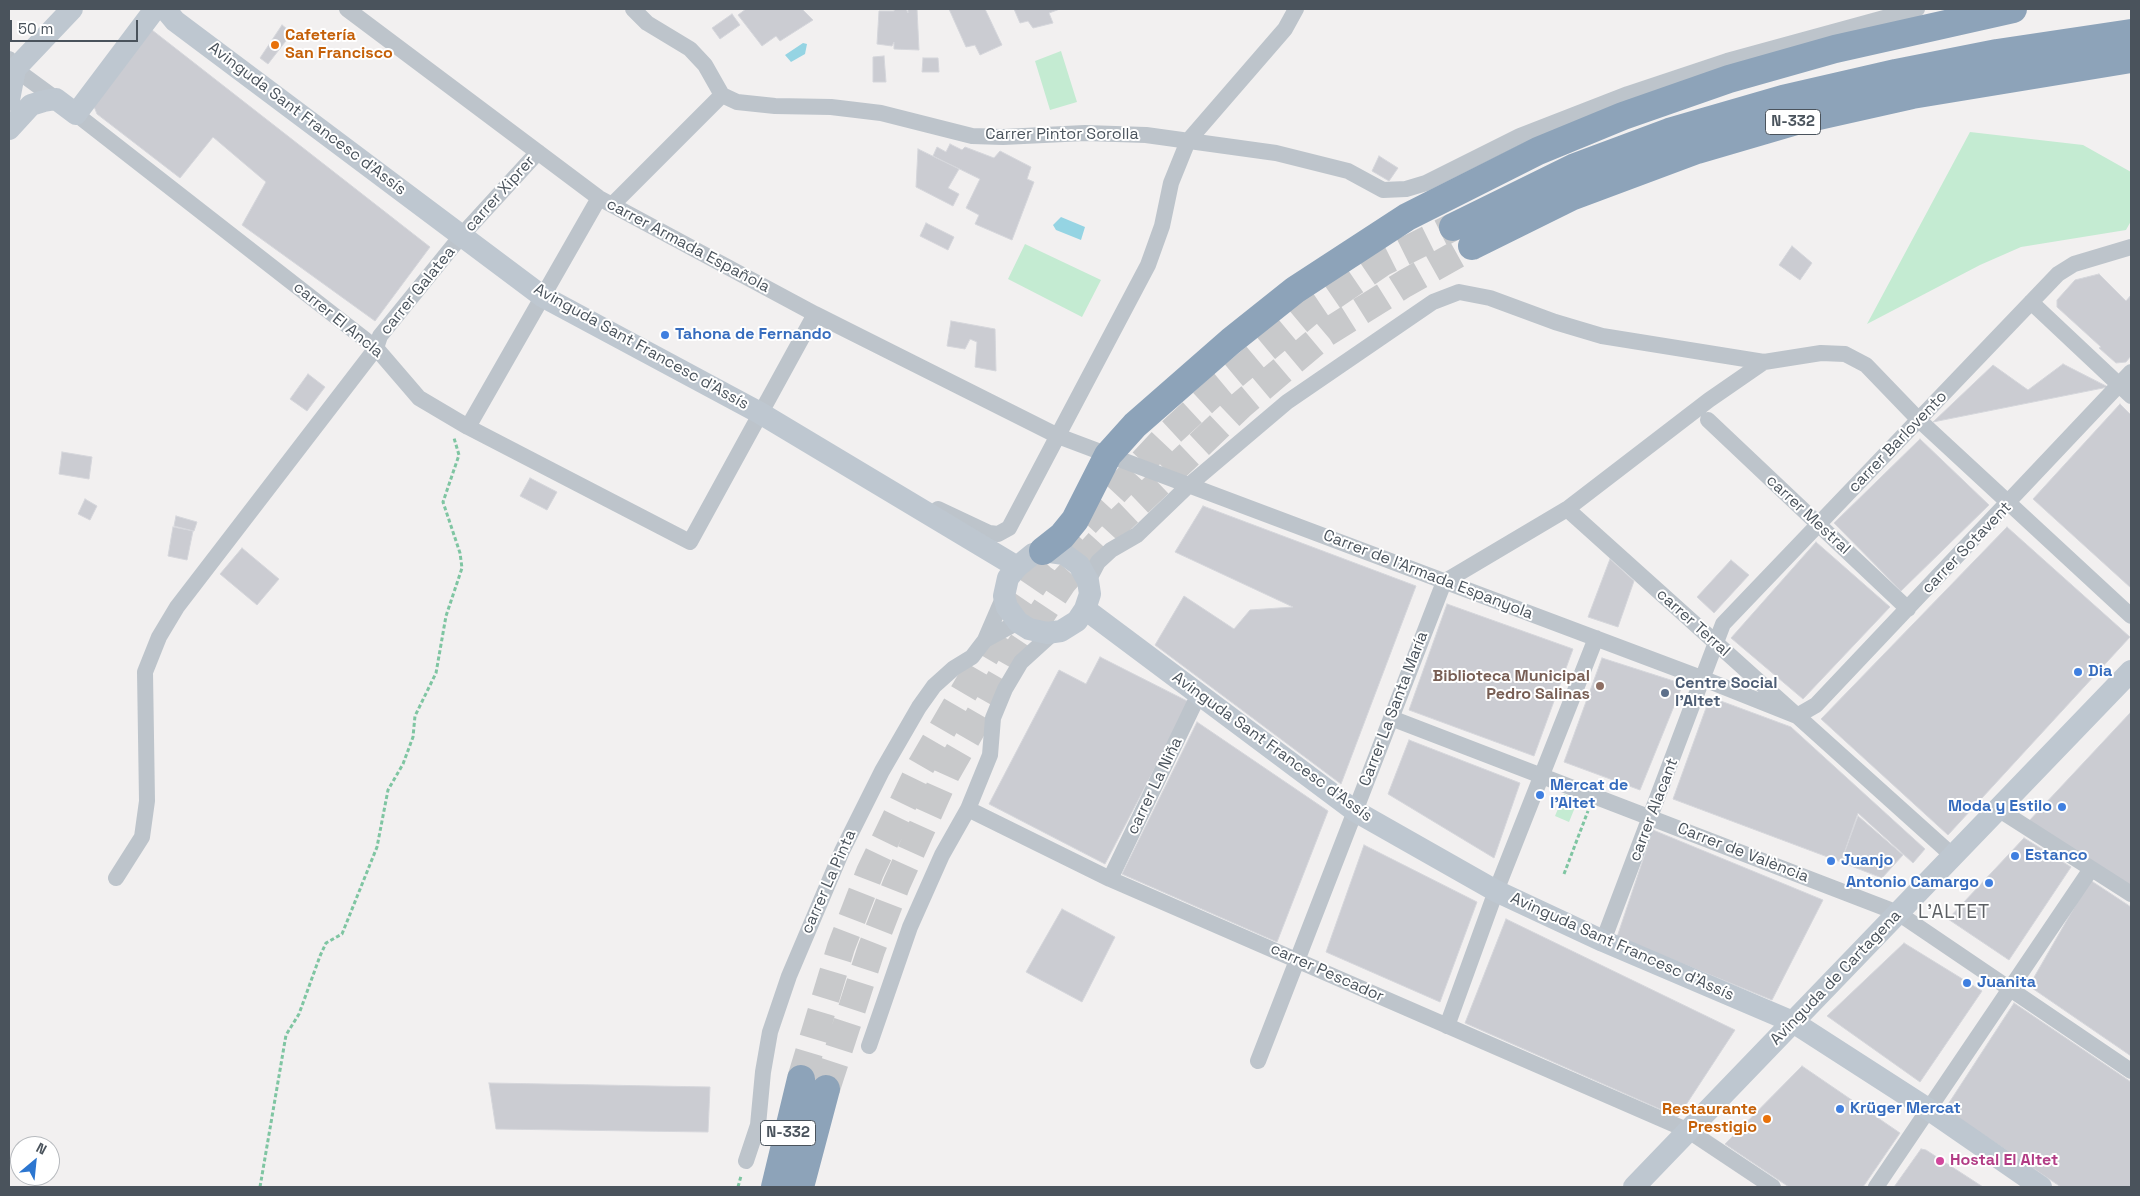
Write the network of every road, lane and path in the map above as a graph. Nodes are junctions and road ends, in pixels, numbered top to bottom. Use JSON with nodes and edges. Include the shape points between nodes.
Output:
{"nodes":[{"id":1,"x":72,"y":9,"type":"edge"},
{"id":2,"x":155,"y":9,"type":"edge"},
{"id":3,"x":165,"y":9,"type":"edge"},
{"id":4,"x":347,"y":9,"type":"edge"},
{"id":5,"x":633,"y":9,"type":"edge"},
{"id":6,"x":1296,"y":9,"type":"edge"},
{"id":7,"x":1917,"y":9,"type":"edge"},
{"id":8,"x":2013,"y":9,"type":"edge"},
{"id":9,"x":2131,"y":33,"type":"edge"},
{"id":10,"x":2131,"y":59,"type":"edge"},
{"id":11,"x":12,"y":64,"type":"edge"},
{"id":12,"x":722,"y":95,"type":"junction"},
{"id":13,"x":56,"y":99,"type":"junction"},
{"id":14,"x":9,"y":100,"type":"edge"},
{"id":15,"x":76,"y":114,"type":"junction"},
{"id":16,"x":9,"y":129,"type":"edge"},
{"id":17,"x":1188,"y":140,"type":"junction"},
{"id":18,"x":538,"y":152,"type":"junction"},
{"id":19,"x":605,"y":202,"type":"junction"},
{"id":20,"x":1453,"y":227,"type":"tunnel mouth"},
{"id":21,"x":462,"y":235,"type":"junction"},
{"id":22,"x":1472,"y":246,"type":"tunnel mouth"},
{"id":23,"x":2131,"y":247,"type":"edge"},
{"id":24,"x":542,"y":296,"type":"junction"},
{"id":25,"x":2031,"y":302,"type":"junction"},
{"id":26,"x":815,"y":314,"type":"junction"},
{"id":27,"x":376,"y":348,"type":"junction"},
{"id":28,"x":1764,"y":362,"type":"junction"},
{"id":29,"x":2131,"y":372,"type":"edge"},
{"id":30,"x":2126,"y":390,"type":"edge"},
{"id":31,"x":760,"y":413,"type":"junction"},
{"id":32,"x":448,"y":415,"type":"junction"},
{"id":33,"x":1708,"y":420,"type":"dead end"},
{"id":34,"x":1918,"y":420,"type":"junction"},
{"id":35,"x":468,"y":427,"type":"junction"},
{"id":36,"x":1058,"y":436,"type":"junction"},
{"id":37,"x":1108,"y":455,"type":"junction"},
{"id":38,"x":879,"y":483,"type":"junction"},
{"id":39,"x":1189,"y":485,"type":"junction"},
{"id":40,"x":2009,"y":504,"type":"junction"},
{"id":41,"x":1567,"y":510,"type":"junction"},
{"id":42,"x":1818,"y":525,"type":"junction"},
{"id":43,"x":1043,"y":551,"type":"junction"},
{"id":44,"x":1017,"y":567,"type":"junction"},
{"id":45,"x":1088,"y":581,"type":"junction"},
{"id":46,"x":1444,"y":582,"type":"junction"},
{"id":47,"x":1004,"y":596,"type":"junction"},
{"id":48,"x":1908,"y":609,"type":"junction"},
{"id":49,"x":1085,"y":610,"type":"junction"},
{"id":50,"x":2131,"y":616,"type":"edge"},
{"id":51,"x":1018,"y":622,"type":"junction"},
{"id":52,"x":1054,"y":632,"type":"junction"},
{"id":53,"x":1596,"y":638,"type":"junction"},
{"id":54,"x":985,"y":640,"type":"junction"},
{"id":55,"x":1716,"y":643,"type":"junction"},
{"id":56,"x":2129,"y":678,"type":"edge"},
{"id":57,"x":1704,"y":679,"type":"junction"},
{"id":58,"x":1199,"y":694,"type":"junction"},
{"id":59,"x":1797,"y":716,"type":"junction"},
{"id":60,"x":1391,"y":718,"type":"junction"},
{"id":61,"x":1543,"y":777,"type":"junction"},
{"id":62,"x":1593,"y":796,"type":"junction"},
{"id":63,"x":968,"y":809,"type":"junction"},
{"id":64,"x":1998,"y":809,"type":"junction"},
{"id":65,"x":1355,"y":811,"type":"junction"},
{"id":66,"x":1651,"y":818,"type":"junction"},
{"id":67,"x":1953,"y":856,"type":"junction"},
{"id":68,"x":2091,"y":868,"type":"junction"},
{"id":69,"x":1564,"y":874,"type":"dead end"},
{"id":70,"x":116,"y":878,"type":"dead end"},
{"id":71,"x":1110,"y":879,"type":"junction"},
{"id":72,"x":1496,"y":892,"type":"junction"},
{"id":73,"x":2131,"y":894,"type":"edge"},
{"id":74,"x":1898,"y":913,"type":"junction"},
{"id":75,"x":1603,"y":941,"type":"junction"},
{"id":76,"x":1297,"y":960,"type":"junction"},
{"id":77,"x":2010,"y":989,"type":"junction"},
{"id":78,"x":1793,"y":1022,"type":"junction"},
{"id":79,"x":1446,"y":1026,"type":"junction"},
{"id":80,"x":869,"y":1046,"type":"dead end"},
{"id":81,"x":1258,"y":1061,"type":"dead end"},
{"id":82,"x":2131,"y":1071,"type":"edge"},
{"id":83,"x":800,"y":1079,"type":"tunnel mouth"},
{"id":84,"x":826,"y":1089,"type":"tunnel mouth"},
{"id":85,"x":1928,"y":1109,"type":"junction"},
{"id":86,"x":1689,"y":1130,"type":"junction"},
{"id":87,"x":746,"y":1161,"type":"dead end"},
{"id":88,"x":1640,"y":1182,"type":"edge"},
{"id":89,"x":260,"y":1187,"type":"edge"},
{"id":90,"x":775,"y":1187,"type":"edge"},
{"id":91,"x":800,"y":1187,"type":"edge"},
{"id":92,"x":1773,"y":1187,"type":"edge"},
{"id":93,"x":1876,"y":1187,"type":"edge"},
{"id":94,"x":2041,"y":1187,"type":"edge"}],
"edges":[{"from":1,"to":11,"type":"main road"},
{"from":2,"to":15,"type":"main road"},
{"from":3,"to":21,"type":"main road","name":"Avinguda Sant Francesc d'Assís","via":[[175,21]]},
{"from":4,"to":18,"type":"street","name":"carrer Armada Española"},
{"from":5,"to":12,"type":"street","via":[[647,23],[690,49],[706,65]]},
{"from":6,"to":17,"type":"street","via":[[1286,29]]},
{"from":7,"to":17,"type":"street","name":"Carrer Pintor Sorolla","via":[[1727,61],[1628,94],[1520,136],[1426,183],[1406,189],[1383,190],[1348,171],[1276,153]]},
{"from":8,"to":37,"type":"highway","via":[[1835,49],[1729,80],[1606,123],[1461,188],[1407,217],[1295,290],[1135,425]]},
{"from":9,"to":20,"type":"highway","number":"N-332","via":[[1988,55],[1773,102],[1669,132],[1575,167]]},
{"from":10,"to":22,"type":"highway","number":"N-332","via":[[1912,95],[1787,124],[1698,150],[1579,194]]},
{"from":11,"to":13,"type":"street","name":"carrer El Ancla"},
{"from":11,"to":14,"type":"main road"},
{"from":12,"to":17,"type":"street","name":"Carrer Pintor Sorolla","via":[[737,102],[881,113],[972,136],[1086,132]]},
{"from":12,"to":19,"type":"street"},
{"from":13,"to":15,"type":"main road","name":"carrer El Ancla"},
{"from":13,"to":16,"type":"main road","via":[[31,105]]},
{"from":15,"to":27,"type":"street","name":"carrer El Ancla"},
{"from":17,"to":36,"type":"street","via":[[1171,184],[1162,226],[1148,265]]},
{"from":18,"to":19,"type":"street","name":"carrer Armada Española"},
{"from":18,"to":21,"type":"street","name":"carrer Xiprer"},
{"from":19,"to":24,"type":"street"},
{"from":19,"to":26,"type":"street","name":"carrer Armada Española"},
{"from":21,"to":24,"type":"main road","name":"Avinguda Sant Francesc d'Assís"},
{"from":21,"to":27,"type":"street","name":"carrer Galatea","via":[[380,336]]},
{"from":23,"to":25,"type":"street","name":"carrer Barlovento","via":[[2074,264],[2058,274]]},
{"from":24,"to":31,"type":"main road","name":"Avinguda Sant Francesc d'Assís"},
{"from":24,"to":35,"type":"street"},
{"from":25,"to":30,"type":"street"},
{"from":25,"to":34,"type":"street","name":"carrer Barlovento"},
{"from":26,"to":31,"type":"street"},
{"from":26,"to":36,"type":"street","name":"carrer Armada Española"},
{"from":27,"to":32,"type":"street","name":"carrer El Ancla","via":[[419,398]]},
{"from":27,"to":70,"type":"street","name":"carrer Galatea","via":[[177,607],[159,637],[145,672],[147,801],[142,837]]},
{"from":28,"to":34,"type":"street","via":[[1821,353],[1845,354],[1866,365]]},
{"from":28,"to":39,"type":"street","via":[[1602,336],[1490,298],[1459,292],[1433,302],[1287,402]]},
{"from":28,"to":41,"type":"street","via":[[1709,400]]},
{"from":29,"to":30,"type":"street","name":"carrer Sotavent"},
{"from":30,"to":40,"type":"street","name":"carrer Sotavent"},
{"from":31,"to":35,"type":"street","name":"carrer El Ancla","via":[[690,542]]},
{"from":31,"to":38,"type":"main road","name":"Avinguda Sant Francesc d'Assís"},
{"from":32,"to":35,"type":"street","name":"carrer El Ancla"},
{"from":32,"to":89,"type":"path","via":[[459,455],[444,502],[462,568],[446,616],[436,673],[415,716],[413,737],[403,764],[388,790],[377,848],[342,934],[326,944],[300,1014],[286,1035]]},
{"from":33,"to":42,"type":"street","name":"carrer Mestral"},
{"from":34,"to":40,"type":"street"},
{"from":34,"to":42,"type":"street","name":"carrer Barlovento"},
{"from":36,"to":37,"type":"street","name":"Carrer de l'Armada Espanyola"},
{"from":36,"to":38,"type":"street","via":[[1009,528],[998,534],[989,533]]},
{"from":37,"to":39,"type":"street","name":"Carrer de l'Armada Espanyola"},
{"from":37,"to":43,"type":"highway","via":[[1075,520]]},
{"from":38,"to":44,"type":"main road","name":"Avinguda Sant Francesc d'Assís"},
{"from":39,"to":45,"type":"street","via":[[1138,535],[1110,550],[1098,562]]},
{"from":39,"to":46,"type":"street","name":"Carrer de l'Armada Espanyola"},
{"from":40,"to":48,"type":"street","name":"carrer Sotavent"},
{"from":40,"to":50,"type":"street"},
{"from":41,"to":46,"type":"street"},
{"from":41,"to":55,"type":"street","name":"carrer Terral"},
{"from":42,"to":48,"type":"street","name":"carrer Mestral"},
{"from":42,"to":55,"type":"street","name":"carrer Barlovento","via":[[1723,624]]},
{"from":43,"to":44,"type":"main road","via":[[1033,554]]},
{"from":43,"to":45,"type":"main road","via":[[1064,554],[1079,566]]},
{"from":44,"to":47,"type":"main road","via":[[1008,578]]},
{"from":45,"to":49,"type":"main road","via":[[1090,594]]},
{"from":46,"to":53,"type":"street","name":"Carrer de l'Armada Espanyola"},
{"from":46,"to":60,"type":"street","name":"Carrer La Santa María"},
{"from":47,"to":51,"type":"main road","via":[[1007,607]]},
{"from":47,"to":54,"type":"street","name":"carrer La Pinta"},
{"from":48,"to":59,"type":"street","name":"carrer Sotavent","via":[[1816,705]]},
{"from":49,"to":52,"type":"main road","via":[[1070,626]]},
{"from":49,"to":58,"type":"main road","name":"Avinguda Sant Francesc d’Assís"},
{"from":51,"to":52,"type":"main road","via":[[1040,633]]},
{"from":51,"to":54,"type":"street","name":"carrer La Pinta"},
{"from":52,"to":63,"type":"street","via":[[1022,662],[1005,689],[993,718],[990,755]]},
{"from":53,"to":57,"type":"street","name":"Carrer de l'Armada Espanyola"},
{"from":53,"to":61,"type":"street"},
{"from":54,"to":87,"type":"street","name":"carrer La Pinta","via":[[972,657],[934,686],[882,771],[842,851],[789,976],[770,1032],[758,1125]]},
{"from":55,"to":57,"type":"street","name":"carrer Barlovento"},
{"from":55,"to":59,"type":"street","name":"carrer Terral"},
{"from":56,"to":64,"type":"main road","name":"Avinguda de Cartagena"},
{"from":57,"to":59,"type":"street","name":"Carrer de l'Armada Espanyola"},
{"from":57,"to":66,"type":"street","name":"carrer Alacant"},
{"from":58,"to":65,"type":"main road","name":"Avinguda Sant Francesc d’Assís"},
{"from":58,"to":71,"type":"street","name":"carrer La Niña"},
{"from":59,"to":67,"type":"street","name":"carrer Terral"},
{"from":60,"to":61,"type":"street","name":"Carrer de València"},
{"from":60,"to":65,"type":"street","name":"Carrer La Santa María"},
{"from":61,"to":62,"type":"street","name":"Carrer de València"},
{"from":61,"to":72,"type":"street"},
{"from":62,"to":66,"type":"street","name":"Carrer de València"},
{"from":62,"to":69,"type":"path"},
{"from":63,"to":71,"type":"street","name":"carrer Pescador"},
{"from":63,"to":80,"type":"street","via":[[942,855],[910,928]]},
{"from":64,"to":67,"type":"main road","name":"Avinguda de Cartagena"},
{"from":64,"to":68,"type":"street"},
{"from":65,"to":72,"type":"main road","name":"Avinguda Sant Francesc d’Assís"},
{"from":65,"to":76,"type":"street","name":"Carrer La Santa María"},
{"from":66,"to":74,"type":"street","name":"Carrer de València"},
{"from":66,"to":75,"type":"street","name":"carrer Alacant"},
{"from":67,"to":74,"type":"main road","name":"Avinguda de Cartagena"},
{"from":68,"to":73,"type":"street"},
{"from":68,"to":77,"type":"street"},
{"from":71,"to":76,"type":"street","name":"carrer Pescador"},
{"from":72,"to":75,"type":"main road","name":"Avinguda Sant Francesc d’Assís"},
{"from":72,"to":79,"type":"street"},
{"from":74,"to":77,"type":"street","name":"Carrer de València"},
{"from":74,"to":78,"type":"main road","name":"Avinguda de Cartagena"},
{"from":75,"to":78,"type":"main road","name":"Avinguda Sant Francesc d’Assís"},
{"from":76,"to":79,"type":"street","name":"carrer Pescador"},
{"from":76,"to":81,"type":"street","name":"Carrer La Santa María"},
{"from":77,"to":82,"type":"street","name":"Carrer de València"},
{"from":77,"to":85,"type":"street"},
{"from":78,"to":85,"type":"main road","name":"Avinguda Sant Francesc d’Assís"},
{"from":78,"to":86,"type":"main road","name":"Avinguda de Cartagena"},
{"from":79,"to":86,"type":"street","name":"carrer Pescador"},
{"from":83,"to":90,"type":"highway","number":"N-332"},
{"from":84,"to":91,"type":"highway","number":"N-332"},
{"from":85,"to":93,"type":"street"},
{"from":85,"to":94,"type":"main road","name":"Avinguda Sant Francesc d’Assís"},
{"from":86,"to":88,"type":"main road","name":"Avinguda de Cartagena"},
{"from":86,"to":92,"type":"street","name":"carrer Pescador"}]}
